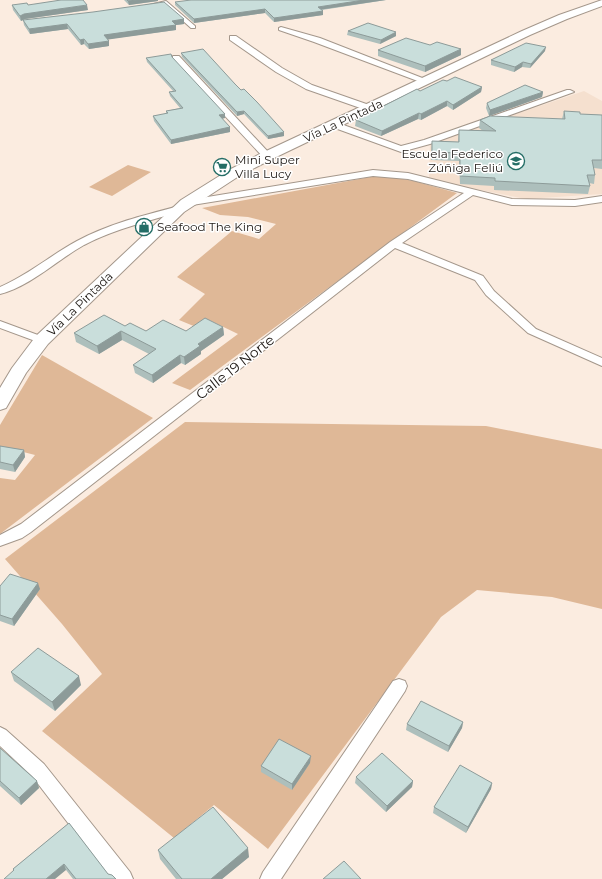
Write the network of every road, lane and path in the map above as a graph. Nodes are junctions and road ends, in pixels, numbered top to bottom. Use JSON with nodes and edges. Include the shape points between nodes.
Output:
{"nodes":[{"id":1,"x":164,"y":2,"type":"edge"},
{"id":2,"x":179,"y":2,"type":"edge"},
{"id":3,"x":601,"y":4,"type":"edge"},
{"id":4,"x":143,"y":6,"type":"edge"},
{"id":5,"x":193,"y":27,"type":"dead end"},
{"id":6,"x":280,"y":29,"type":"dead end"},
{"id":7,"x":233,"y":38,"type":"dead end"},
{"id":8,"x":176,"y":58,"type":"dead end"},
{"id":9,"x":426,"y":81,"type":"junction"},
{"id":10,"x":570,"y":92,"type":"dead end"},
{"id":11,"x":369,"y":108,"type":"junction"},
{"id":12,"x":334,"y":125,"type":"junction"},
{"id":13,"x":267,"y":156,"type":"junction"},
{"id":14,"x":470,"y":193,"type":"junction"},
{"id":15,"x":602,"y":200,"type":"edge"},
{"id":16,"x":183,"y":206,"type":"junction"},
{"id":17,"x":394,"y":244,"type":"junction"},
{"id":18,"x":1,"y":290,"type":"edge"},
{"id":19,"x":0,"y":324,"type":"edge"},
{"id":20,"x":42,"y":340,"type":"junction"},
{"id":21,"x":602,"y":362,"type":"edge"},
{"id":22,"x":0,"y":404,"type":"edge"},
{"id":23,"x":0,"y":541,"type":"edge"},
{"id":24,"x":399,"y":686,"type":"dead end"},
{"id":25,"x":0,"y":735,"type":"edge"},
{"id":26,"x":123,"y":879,"type":"edge"},
{"id":27,"x":270,"y":879,"type":"edge"}],
"edges":[{"from":1,"to":2,"type":"street"},
{"from":1,"to":4,"type":"street"},
{"from":1,"to":5,"type":"street"},
{"from":3,"to":9,"type":"main road","name":"Vía La Pintada","via":[[541,26]]},
{"from":6,"to":9,"type":"street","via":[[317,40]]},
{"from":7,"to":11,"type":"street","via":[[309,87]]},
{"from":8,"to":13,"type":"street"},
{"from":9,"to":11,"type":"main road","name":"Vía La Pintada"},
{"from":10,"to":12,"type":"street","via":[[401,149]]},
{"from":11,"to":12,"type":"main road","name":"Vía La Pintada"},
{"from":12,"to":13,"type":"main road","name":"Vía La Pintada"},
{"from":13,"to":16,"type":"main road","name":"Vía La Pintada","via":[[234,173]]},
{"from":14,"to":15,"type":"street","via":[[512,202],[575,203]]},
{"from":14,"to":16,"type":"street","via":[[408,176],[373,173]]},
{"from":14,"to":17,"type":"street","name":"Calle 19 Norte"},
{"from":16,"to":18,"type":"street","via":[[100,234]]},
{"from":16,"to":20,"type":"main road","name":"Vía La Pintada"},
{"from":17,"to":21,"type":"street","via":[[479,278],[490,292],[532,331]]},
{"from":17,"to":23,"type":"street","name":"Calle 19 Norte","via":[[26,528]]},
{"from":19,"to":20,"type":"street"},
{"from":20,"to":22,"type":"main road","name":"Vía La Pintada","via":[[18,372]]},
{"from":24,"to":27,"type":"street"},
{"from":25,"to":26,"type":"street","via":[[38,770]]}]}
